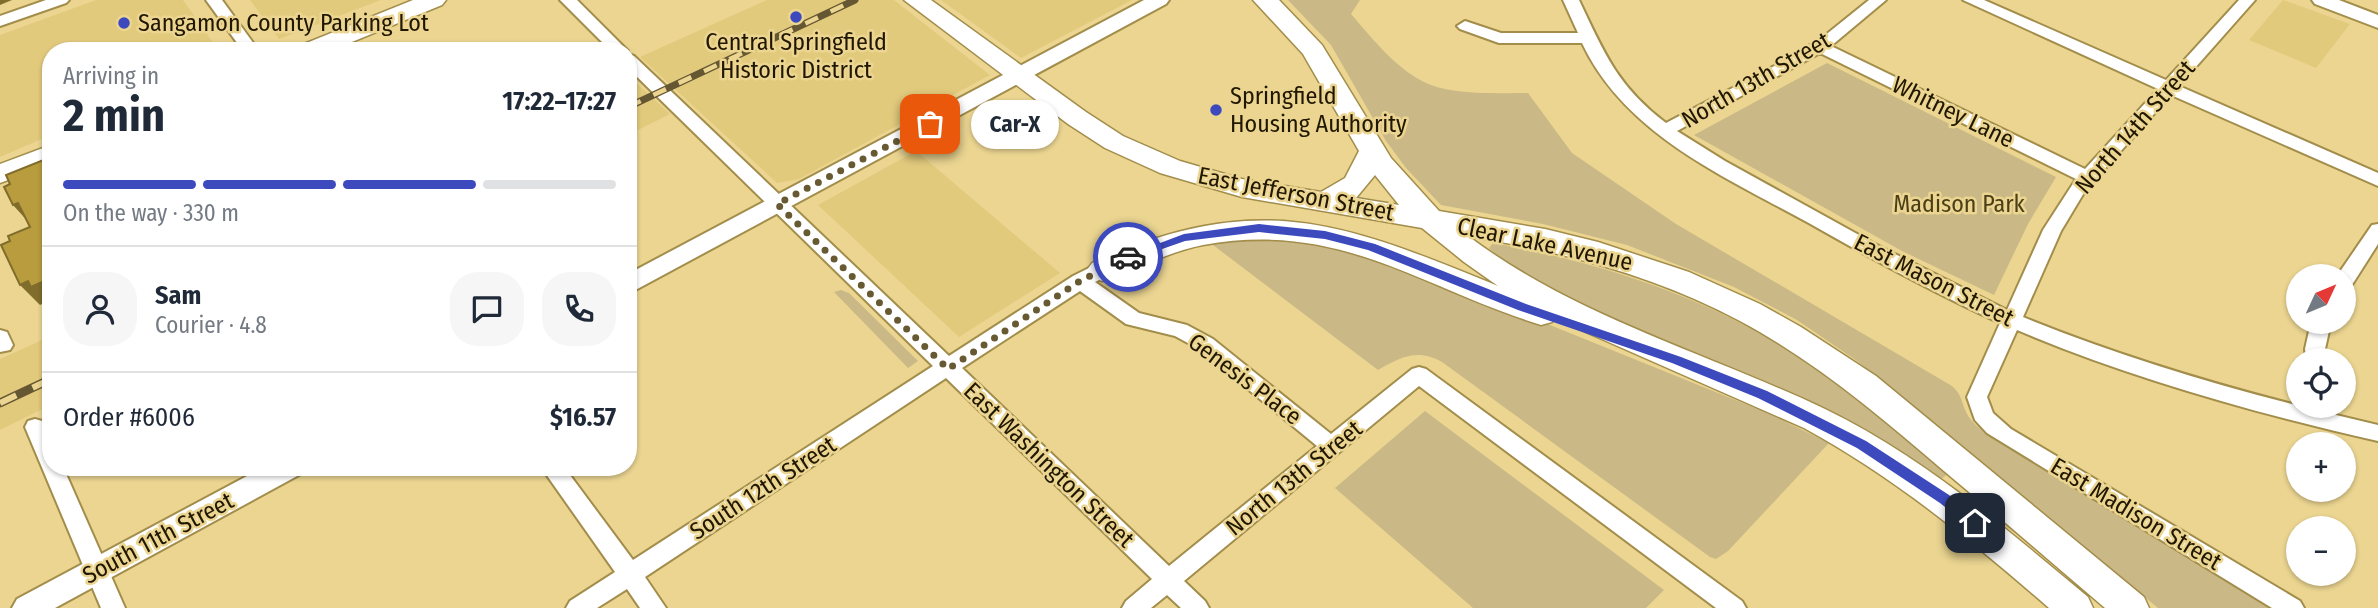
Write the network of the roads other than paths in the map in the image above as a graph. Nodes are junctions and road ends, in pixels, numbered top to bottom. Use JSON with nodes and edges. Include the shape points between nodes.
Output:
{"nodes":[{"id":1,"x":61,"y":0,"type":"edge"},
{"id":2,"x":214,"y":0,"type":"edge"},
{"id":3,"x":434,"y":0,"type":"edge"},
{"id":4,"x":568,"y":0,"type":"edge"},
{"id":5,"x":916,"y":0,"type":"edge"},
{"id":6,"x":1159,"y":0,"type":"edge"},
{"id":7,"x":1265,"y":0,"type":"edge"},
{"id":8,"x":1571,"y":0,"type":"edge"},
{"id":9,"x":1878,"y":0,"type":"edge"},
{"id":10,"x":1971,"y":0,"type":"edge"},
{"id":11,"x":2247,"y":0,"type":"edge"},
{"id":12,"x":2322,"y":0,"type":"edge"},
{"id":13,"x":0,"y":21,"type":"edge"},
{"id":14,"x":2378,"y":22,"type":"edge"},
{"id":15,"x":1465,"y":26,"type":"dead end"},
{"id":16,"x":1587,"y":38,"type":"junction"},
{"id":17,"x":244,"y":42,"type":"edge"},
{"id":18,"x":329,"y":42,"type":"edge"},
{"id":19,"x":611,"y":42,"type":"edge"},
{"id":20,"x":1820,"y":47,"type":"junction"},
{"id":21,"x":637,"y":68,"type":"edge"},
{"id":22,"x":1018,"y":76,"type":"junction"},
{"id":23,"x":2168,"y":87,"type":"junction"},
{"id":24,"x":1665,"y":131,"type":"junction"},
{"id":25,"x":1372,"y":151,"type":"junction"},
{"id":26,"x":42,"y":158,"type":"edge"},
{"id":27,"x":0,"y":174,"type":"edge"},
{"id":28,"x":2086,"y":177,"type":"junction"},
{"id":29,"x":2378,"y":180,"type":"edge"},
{"id":30,"x":1320,"y":202,"type":"junction"},
{"id":31,"x":777,"y":204,"type":"junction"},
{"id":32,"x":1434,"y":220,"type":"junction"},
{"id":33,"x":2378,"y":230,"type":"edge"},
{"id":34,"x":2355,"y":264,"type":"edge"},
{"id":35,"x":1091,"y":275,"type":"junction"},
{"id":36,"x":637,"y":280,"type":"edge"},
{"id":37,"x":2012,"y":320,"type":"junction"},
{"id":38,"x":1677,"y":360,"type":"junction"},
{"id":39,"x":948,"y":369,"type":"junction"},
{"id":40,"x":2286,"y":405,"type":"edge"},
{"id":41,"x":1984,"y":416,"type":"joint"},
{"id":42,"x":2340,"y":418,"type":"edge"},
{"id":43,"x":35,"y":427,"type":"dead end"},
{"id":44,"x":2378,"y":433,"type":"edge"},
{"id":45,"x":42,"y":444,"type":"edge"},
{"id":46,"x":1332,"y":447,"type":"junction"},
{"id":47,"x":55,"y":476,"type":"edge"},
{"id":48,"x":272,"y":476,"type":"edge"},
{"id":49,"x":558,"y":476,"type":"edge"},
{"id":50,"x":97,"y":571,"type":"junction"},
{"id":51,"x":629,"y":575,"type":"junction"},
{"id":52,"x":1169,"y":580,"type":"junction"},
{"id":53,"x":1707,"y":601,"type":"edge"},
{"id":54,"x":27,"y":608,"type":"edge"},
{"id":55,"x":113,"y":608,"type":"edge"},
{"id":56,"x":578,"y":608,"type":"edge"},
{"id":57,"x":654,"y":608,"type":"edge"},
{"id":58,"x":1134,"y":608,"type":"edge"},
{"id":59,"x":1198,"y":608,"type":"edge"},
{"id":60,"x":1734,"y":608,"type":"edge"},
{"id":61,"x":2075,"y":608,"type":"edge"},
{"id":62,"x":2131,"y":608,"type":"edge"},
{"id":63,"x":2292,"y":608,"type":"edge"}],
"edges":[{"from":1,"to":13,"type":"street"},
{"from":2,"to":17,"type":"street"},
{"from":3,"to":18,"type":"main road"},
{"from":4,"to":19,"type":"street"},
{"from":5,"to":22,"type":"main road","name":"East Jefferson Street"},
{"from":6,"to":22,"type":"street"},
{"from":7,"to":25,"type":"main road","via":[[1292,22],[1317,53]]},
{"from":8,"to":16,"type":"street","name":"East Mason Street"},
{"from":9,"to":20,"type":"street","name":"North 13th Street"},
{"from":10,"to":23,"type":"street"},
{"from":11,"to":23,"type":"street","name":"North 14th Street"},
{"from":12,"to":14,"type":"street"},
{"from":15,"to":16,"type":"street","via":[[1499,38]]},
{"from":16,"to":24,"type":"street","name":"East Mason Street","via":[[1615,85]]},
{"from":20,"to":24,"type":"street","name":"North 13th Street"},
{"from":20,"to":28,"type":"street","name":"Whitney Lane"},
{"from":21,"to":31,"type":"street","name":"East Washington Street"},
{"from":22,"to":30,"type":"main road","name":"East Jefferson Street","via":[[1140,155],[1209,180]]},
{"from":22,"to":31,"type":"street"},
{"from":23,"to":28,"type":"street","name":"North 14th Street"},
{"from":23,"to":29,"type":"street"},
{"from":24,"to":37,"type":"street","name":"East Mason Street","via":[[1872,250]]},
{"from":25,"to":30,"type":"main road","via":[[1357,185]]},
{"from":25,"to":32,"type":"main road","via":[[1405,193]]},
{"from":26,"to":27,"type":"main road"},
{"from":28,"to":37,"type":"street","name":"North 14th Street","via":[[2052,230]]},
{"from":30,"to":32,"type":"main road","name":"East Jefferson Street"},
{"from":31,"to":36,"type":"street"},
{"from":31,"to":39,"type":"street","name":"East Washington Street"},
{"from":32,"to":38,"type":"main road","name":"Clear Lake Avenue","via":[[1472,254],[1546,302]]},
{"from":32,"to":62,"type":"main road","name":"Clear Lake Avenue","via":[[1598,252],[1679,280],[1749,312],[1865,385]]},
{"from":33,"to":34,"type":"street"},
{"from":35,"to":38,"type":"main road","via":[[1150,248],[1208,233],[1259,228],[1325,235],[1371,247],[1522,307]]},
{"from":35,"to":39,"type":"street","name":"South 12th Street"},
{"from":35,"to":46,"type":"street","name":"Genesis Place","via":[[1133,319],[1180,330],[1206,344]]},
{"from":37,"to":40,"type":"street","name":"East Mason Street","via":[[2185,383]]},
{"from":37,"to":41,"type":"street","name":"North 14th Street","via":[[1977,397]]},
{"from":38,"to":61,"type":"main road","name":"Clear Lake Avenue","via":[[1763,395],[1862,444],[1945,499]]},
{"from":39,"to":51,"type":"street","name":"South 12th Street"},
{"from":39,"to":52,"type":"street","name":"East Washington Street"},
{"from":41,"to":63,"type":"street","name":"East Madison Street","via":[[2004,435]]},
{"from":42,"to":44,"type":"street","name":"East Mason Street"},
{"from":43,"to":45,"type":"street"},
{"from":46,"to":52,"type":"street","name":"North 13th Street"},
{"from":46,"to":53,"type":"street","name":"North 13th Street","via":[[1419,375]]},
{"from":47,"to":50,"type":"street"},
{"from":48,"to":50,"type":"street","name":"South 11th Street"},
{"from":49,"to":51,"type":"street"},
{"from":50,"to":54,"type":"street","name":"South 11th Street"},
{"from":50,"to":55,"type":"street"},
{"from":51,"to":56,"type":"street","name":"South 12th Street"},
{"from":51,"to":57,"type":"street"},
{"from":52,"to":58,"type":"street","name":"North 13th Street"},
{"from":52,"to":59,"type":"street","name":"East Washington Street"},
{"from":53,"to":60,"type":"street"}]}
